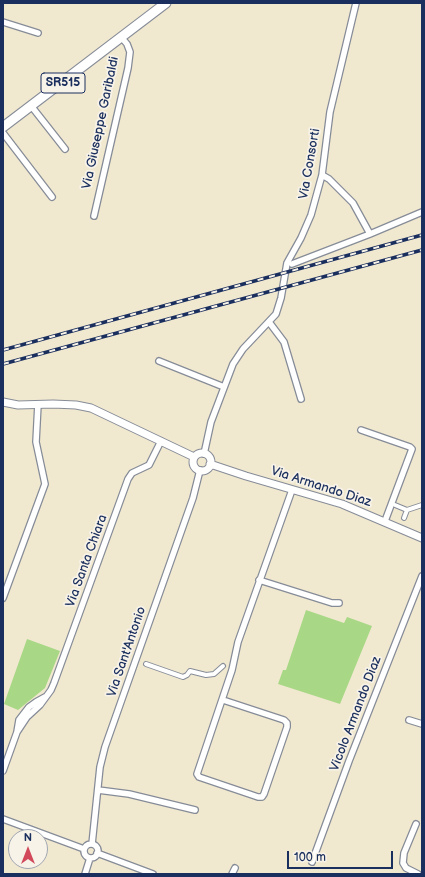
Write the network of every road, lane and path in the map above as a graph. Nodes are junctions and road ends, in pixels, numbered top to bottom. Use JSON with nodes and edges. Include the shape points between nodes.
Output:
{"nodes":[{"id":1,"x":166,"y":3,"type":"edge"},
{"id":2,"x":356,"y":3,"type":"edge"},
{"id":3,"x":3,"y":22,"type":"edge"},
{"id":4,"x":38,"y":34,"type":"dead end"},
{"id":5,"x":121,"y":37,"type":"junction"},
{"id":6,"x":32,"y":107,"type":"junction"},
{"id":7,"x":3,"y":127,"type":"edge"},
{"id":8,"x":3,"y":133,"type":"edge"},
{"id":9,"x":65,"y":149,"type":"dead end"},
{"id":10,"x":322,"y":175,"type":"junction"},
{"id":11,"x":52,"y":197,"type":"dead end"},
{"id":12,"x":422,"y":212,"type":"edge"},
{"id":13,"x":94,"y":216,"type":"dead end"},
{"id":14,"x":370,"y":234,"type":"junction"},
{"id":15,"x":292,"y":264,"type":"dead end"},
{"id":16,"x":269,"y":322,"type":"junction"},
{"id":17,"x":159,"y":361,"type":"dead end"},
{"id":18,"x":224,"y":387,"type":"junction"},
{"id":19,"x":300,"y":399,"type":"dead end"},
{"id":20,"x":3,"y":402,"type":"edge"},
{"id":21,"x":38,"y":404,"type":"junction"},
{"id":22,"x":361,"y":430,"type":"dead end"},
{"id":23,"x":161,"y":441,"type":"junction"},
{"id":24,"x":204,"y":454,"type":"junction"},
{"id":25,"x":194,"y":457,"type":"junction"},
{"id":26,"x":210,"y":464,"type":"junction"},
{"id":27,"x":200,"y":470,"type":"junction"},
{"id":28,"x":292,"y":490,"type":"junction"},
{"id":29,"x":395,"y":505,"type":"dead end"},
{"id":30,"x":422,"y":505,"type":"edge"},
{"id":31,"x":407,"y":510,"type":"junction"},
{"id":32,"x":404,"y":518,"type":"dead end"},
{"id":33,"x":385,"y":521,"type":"junction"},
{"id":34,"x":422,"y":538,"type":"edge"},
{"id":35,"x":422,"y":576,"type":"edge"},
{"id":36,"x":259,"y":580,"type":"junction"},
{"id":37,"x":3,"y":598,"type":"edge"},
{"id":38,"x":339,"y":603,"type":"dead end"},
{"id":39,"x":146,"y":664,"type":"dead end"},
{"id":40,"x":223,"y":666,"type":"dead end"},
{"id":41,"x":223,"y":700,"type":"junction"},
{"id":42,"x":408,"y":720,"type":"dead end"},
{"id":43,"x":422,"y":724,"type":"edge"},
{"id":44,"x":3,"y":771,"type":"edge"},
{"id":45,"x":98,"y":790,"type":"junction"},
{"id":46,"x":195,"y":810,"type":"dead end"},
{"id":47,"x":3,"y":819,"type":"edge"},
{"id":48,"x":416,"y":824,"type":"dead end"},
{"id":49,"x":92,"y":844,"type":"junction"},
{"id":50,"x":84,"y":849,"type":"junction"},
{"id":51,"x":97,"y":854,"type":"junction"},
{"id":52,"x":90,"y":858,"type":"junction"},
{"id":53,"x":312,"y":862,"type":"dead end"},
{"id":54,"x":235,"y":868,"type":"dead end"},
{"id":55,"x":85,"y":874,"type":"edge"},
{"id":56,"x":153,"y":874,"type":"edge"},
{"id":57,"x":232,"y":874,"type":"edge"},
{"id":58,"x":418,"y":874,"type":"edge"}],
"edges":[{"from":1,"to":5,"type":"main road","name":"Via Giuseppe Garibaldi","number":"SR515"},
{"from":2,"to":10,"type":"street","name":"Via Consorti","via":[[330,112]]},
{"from":3,"to":4,"type":"street"},
{"from":5,"to":6,"type":"main road","name":"Via Giuseppe Garibaldi","number":"SR515"},
{"from":5,"to":13,"type":"street","name":"Via Giuseppe Garibaldi","via":[[130,52],[128,68]]},
{"from":6,"to":7,"type":"main road","name":"Via Giuseppe Garibaldi","number":"SR515"},
{"from":6,"to":9,"type":"street"},
{"from":8,"to":11,"type":"street"},
{"from":10,"to":14,"type":"street","via":[[330,179],[353,203]]},
{"from":10,"to":16,"type":"street","name":"Via Consorti","via":[[311,215],[287,263],[276,314]]},
{"from":12,"to":14,"type":"street"},
{"from":14,"to":15,"type":"street"},
{"from":16,"to":18,"type":"street","name":"Via Consorti","via":[[238,355]]},
{"from":16,"to":19,"type":"street","via":[[284,342]]},
{"from":17,"to":18,"type":"street"},
{"from":18,"to":24,"type":"street","name":"Via Consorti","via":[[211,422]]},
{"from":20,"to":21,"type":"street","via":[[18,405]]},
{"from":21,"to":23,"type":"street","via":[[91,408]]},
{"from":21,"to":37,"type":"street","via":[[36,442],[44,488]]},
{"from":22,"to":33,"type":"street","via":[[412,449]]},
{"from":23,"to":25,"type":"street"},
{"from":23,"to":44,"type":"street","name":"Via Santa Chiara","via":[[149,465],[132,473],[128,479],[54,683],[45,697],[36,702],[19,720]]},
{"from":24,"to":25,"type":"street"},
{"from":24,"to":26,"type":"street","via":[[209,458]]},
{"from":25,"to":27,"type":"street","via":[[193,465]]},
{"from":26,"to":27,"type":"street"},
{"from":26,"to":28,"type":"street","name":"Via Armando Diaz"},
{"from":27,"to":45,"type":"street","name":"Via Sant'Antonio","via":[[193,498],[105,747]]},
{"from":28,"to":33,"type":"street","name":"Via Armando Diaz","via":[[342,504]]},
{"from":28,"to":36,"type":"street"},
{"from":29,"to":31,"type":"street"},
{"from":30,"to":31,"type":"street"},
{"from":31,"to":32,"type":"street"},
{"from":33,"to":34,"type":"street","name":"Via Armando Diaz"},
{"from":35,"to":53,"type":"street","name":"Vicolo Armando Diaz"},
{"from":36,"to":38,"type":"street"},
{"from":36,"to":41,"type":"street","via":[[238,642]]},
{"from":39,"to":40,"type":"street","via":[[183,677],[190,671],[214,674]]},
{"from":41,"to":41,"type":"street","via":[[198,775],[262,797],[287,723]]},
{"from":42,"to":43,"type":"street"},
{"from":45,"to":46,"type":"street","via":[[134,795]]},
{"from":45,"to":49,"type":"street","name":"Via Sant'Antonio"},
{"from":47,"to":50,"type":"street"},
{"from":48,"to":58,"type":"street","via":[[404,853],[403,863],[406,868]]},
{"from":49,"to":50,"type":"street"},
{"from":49,"to":51,"type":"street","via":[[98,850]]},
{"from":50,"to":52,"type":"street","via":[[84,855]]},
{"from":51,"to":52,"type":"street"},
{"from":51,"to":56,"type":"street"},
{"from":52,"to":55,"type":"street"},
{"from":54,"to":57,"type":"street"}]}
